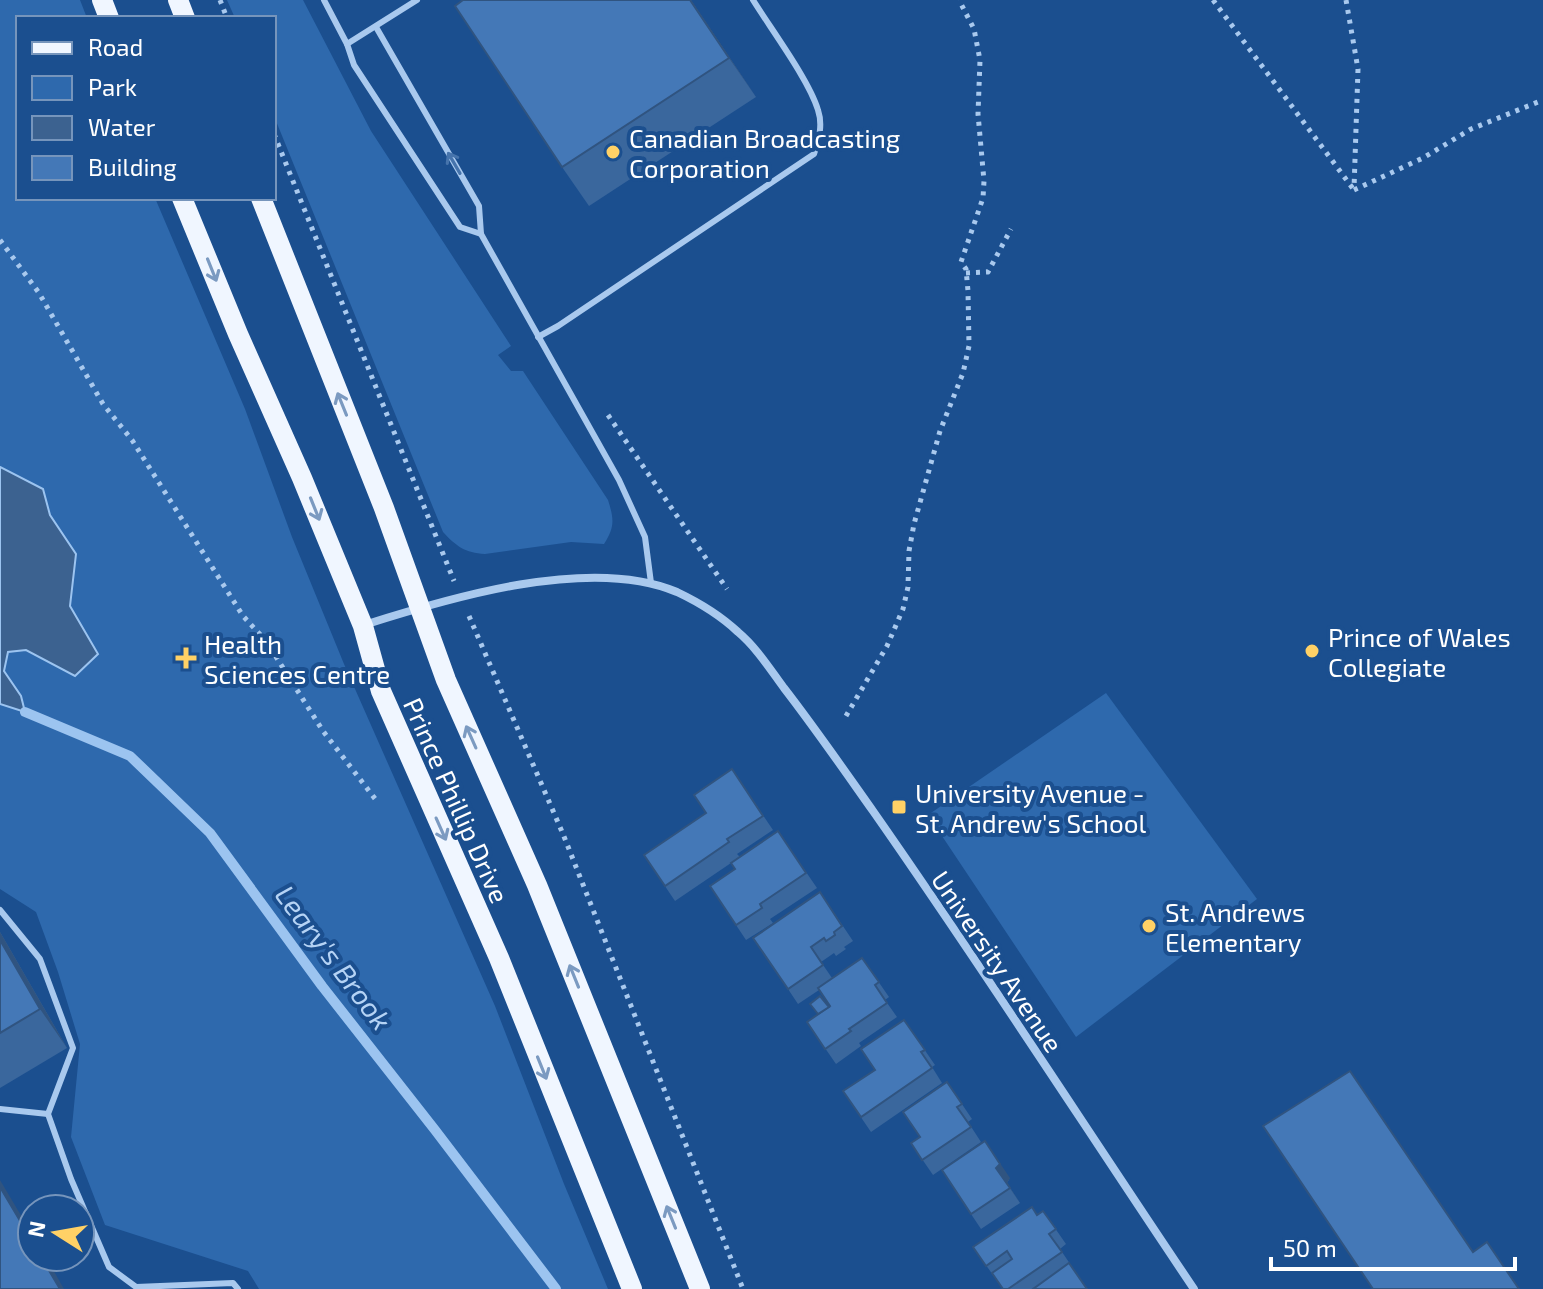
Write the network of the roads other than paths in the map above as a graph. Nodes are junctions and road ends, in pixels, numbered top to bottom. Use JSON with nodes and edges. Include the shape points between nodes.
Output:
{"nodes":[{"id":1,"x":324,"y":0,"type":"edge"},
{"id":2,"x":417,"y":0,"type":"edge"},
{"id":3,"x":753,"y":0,"type":"edge"},
{"id":4,"x":376,"y":27,"type":"junction"},
{"id":5,"x":347,"y":44,"type":"junction"},
{"id":6,"x":183,"y":200,"type":"edge"},
{"id":7,"x":262,"y":200,"type":"edge"},
{"id":8,"x":481,"y":234,"type":"junction"},
{"id":9,"x":538,"y":337,"type":"junction"},
{"id":10,"x":651,"y":583,"type":"junction"},
{"id":11,"x":418,"y":608,"type":"junction"},
{"id":12,"x":363,"y":626,"type":"junction"},
{"id":13,"x":0,"y":910,"type":"edge"},
{"id":14,"x":0,"y":1109,"type":"edge"},
{"id":15,"x":48,"y":1114,"type":"junction"},
{"id":16,"x":238,"y":1289,"type":"edge"},
{"id":17,"x":632,"y":1289,"type":"edge"},
{"id":18,"x":700,"y":1289,"type":"edge"},
{"id":19,"x":1194,"y":1289,"type":"edge"}],
"edges":[{"from":1,"to":5,"type":"lane"},
{"from":2,"to":4,"type":"lane"},
{"from":3,"to":9,"type":"lane","via":[[819,111],[814,154]]},
{"from":4,"to":5,"type":"lane"},
{"from":8,"to":4,"type":"lane","one_way":true,"via":[[479,206]]},
{"from":5,"to":8,"type":"lane","via":[[354,65],[460,227]]},
{"from":6,"to":12,"type":"main road","name":"Prince Phillip Drive","one_way":true},
{"from":11,"to":7,"type":"main road","name":"Prince Phillip Drive","one_way":true,"via":[[384,508]]},
{"from":8,"to":9,"type":"lane"},
{"from":9,"to":10,"type":"lane","via":[[619,480],[645,537]]},
{"from":10,"to":11,"type":"street","name":"University Avenue","via":[[603,578],[545,581]]},
{"from":10,"to":19,"type":"street","name":"University Avenue","via":[[706,608],[739,632],[765,662],[905,857]]},
{"from":11,"to":12,"type":"street","name":"University Avenue"},
{"from":18,"to":11,"type":"main road","name":"Prince Phillip Drive","one_way":true},
{"from":12,"to":17,"type":"main road","name":"Prince Phillip Drive","one_way":true,"via":[[381,691],[499,958]]},
{"from":13,"to":15,"type":"lane","via":[[40,959],[73,1048]]},
{"from":14,"to":15,"type":"lane"},
{"from":15,"to":16,"type":"lane","via":[[109,1267],[136,1287],[233,1283]]}]}
